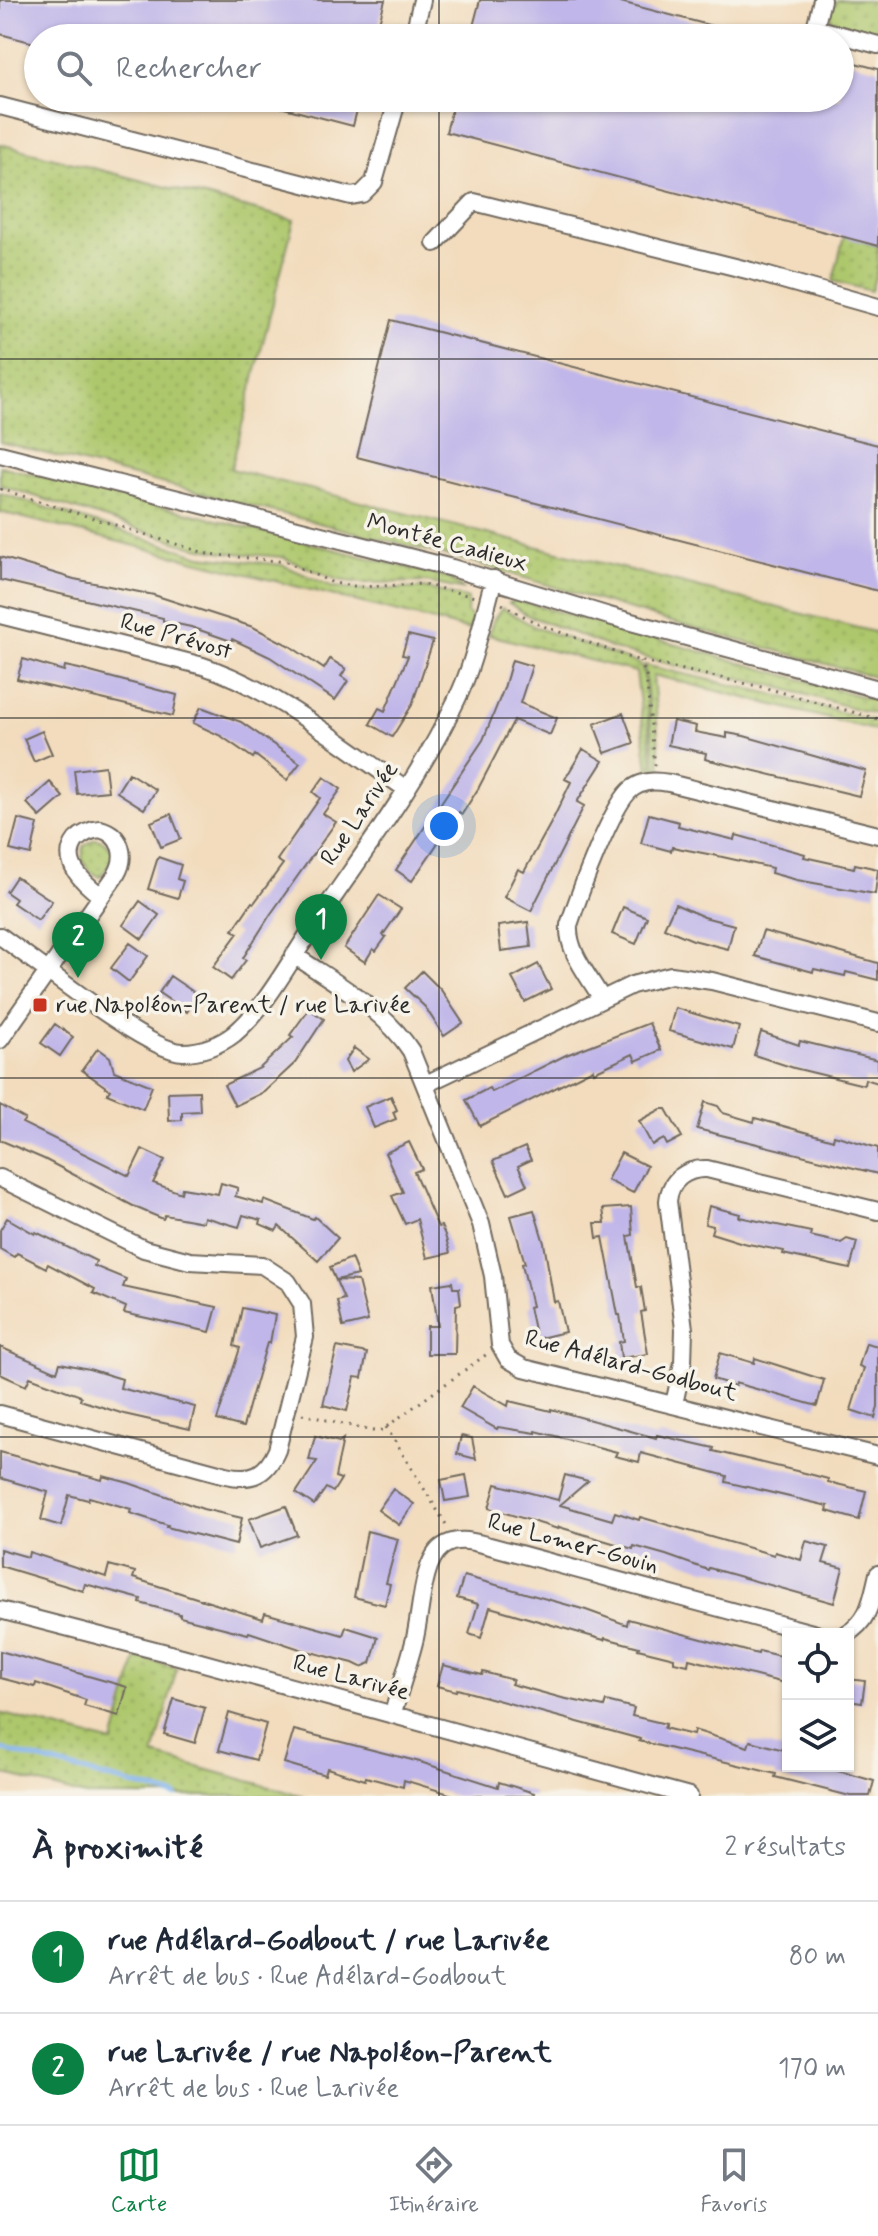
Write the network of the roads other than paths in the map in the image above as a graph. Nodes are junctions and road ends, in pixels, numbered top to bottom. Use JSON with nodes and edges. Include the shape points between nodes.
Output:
{"nodes":[{"id":1,"x":422,"y":0,"type":"edge"},
{"id":2,"x":822,"y":0,"type":"edge"},
{"id":3,"x":416,"y":24,"type":"edge"},
{"id":4,"x":816,"y":24,"type":"edge"},
{"id":5,"x":854,"y":39,"type":"edge"},
{"id":6,"x":878,"y":45,"type":"edge"},
{"id":7,"x":0,"y":106,"type":"edge"},
{"id":8,"x":394,"y":112,"type":"edge"},
{"id":9,"x":435,"y":243,"type":"dead end"},
{"id":10,"x":878,"y":307,"type":"edge"},
{"id":11,"x":0,"y":454,"type":"edge"},
{"id":12,"x":494,"y":579,"type":"junction"},
{"id":13,"x":0,"y":615,"type":"edge"},
{"id":14,"x":878,"y":689,"type":"edge"},
{"id":15,"x":406,"y":789,"type":"junction"},
{"id":16,"x":878,"y":835,"type":"edge"},
{"id":17,"x":101,"y":896,"type":"dead end"},
{"id":18,"x":0,"y":936,"type":"edge"},
{"id":19,"x":294,"y":955,"type":"junction"},
{"id":20,"x":49,"y":970,"type":"junction"},
{"id":21,"x":602,"y":999,"type":"junction"},
{"id":22,"x":878,"y":1023,"type":"edge"},
{"id":23,"x":0,"y":1040,"type":"edge"},
{"id":24,"x":426,"y":1084,"type":"junction"},
{"id":25,"x":0,"y":1178,"type":"edge"},
{"id":26,"x":878,"y":1211,"type":"edge"},
{"id":27,"x":674,"y":1404,"type":"junction"},
{"id":28,"x":0,"y":1414,"type":"edge"},
{"id":29,"x":878,"y":1456,"type":"edge"},
{"id":30,"x":878,"y":1574,"type":"edge"},
{"id":31,"x":0,"y":1610,"type":"edge"},
{"id":32,"x":794,"y":1628,"type":"edge"},
{"id":33,"x":854,"y":1630,"type":"edge"},
{"id":34,"x":393,"y":1714,"type":"junction"},
{"id":35,"x":689,"y":1796,"type":"edge"}],
"edges":[{"from":1,"to":3,"type":"street"},
{"from":2,"to":4,"type":"street"},
{"from":5,"to":6,"type":"street"},
{"from":7,"to":8,"type":"street","via":[[351,196],[374,182]]},
{"from":9,"to":10,"type":"street","via":[[474,202]]},
{"from":11,"to":12,"type":"street","name":"Montée Cadieux"},
{"from":12,"to":14,"type":"street","name":"Montée Cadieux"},
{"from":12,"to":15,"type":"street","name":"Rue Larivée","via":[[464,684]]},
{"from":13,"to":15,"type":"street","name":"Rue Prévost","via":[[233,677]]},
{"from":15,"to":19,"type":"street","name":"Rue Larivée"},
{"from":16,"to":21,"type":"street","via":[[669,783],[634,787],[618,804],[569,925],[574,952]]},
{"from":17,"to":20,"type":"street"},
{"from":18,"to":20,"type":"street","name":"Rue Larivée"},
{"from":19,"to":20,"type":"street","name":"Rue Larivée","via":[[252,1016],[232,1035],[188,1052],[145,1038]]},
{"from":19,"to":24,"type":"street","name":"Rue Adélard-Godbout","via":[[391,1024]]},
{"from":20,"to":23,"type":"street"},
{"from":21,"to":22,"type":"street","via":[[652,978],[682,975]]},
{"from":21,"to":24,"type":"street"},
{"from":24,"to":27,"type":"street","name":"Rue Adélard-Godbout","via":[[481,1224],[493,1276],[497,1337],[508,1359],[524,1368]]},
{"from":25,"to":28,"type":"street","via":[[144,1249],[190,1261],[253,1263],[272,1269],[298,1295],[306,1326],[277,1450],[255,1477],[238,1478]]},
{"from":26,"to":27,"type":"street","via":[[716,1171],[693,1170],[677,1179],[668,1201],[685,1342]]},
{"from":27,"to":29,"type":"street","name":"Rue Adélard-Godbout"},
{"from":30,"to":33,"type":"street","via":[[865,1618]]},
{"from":31,"to":34,"type":"street","name":"Rue Larivée"},
{"from":32,"to":34,"type":"street","name":"Rue Lomer-Gouin","via":[[490,1546],[453,1541],[437,1551],[431,1563]]},
{"from":34,"to":35,"type":"street","name":"Rue Larivée"}]}
